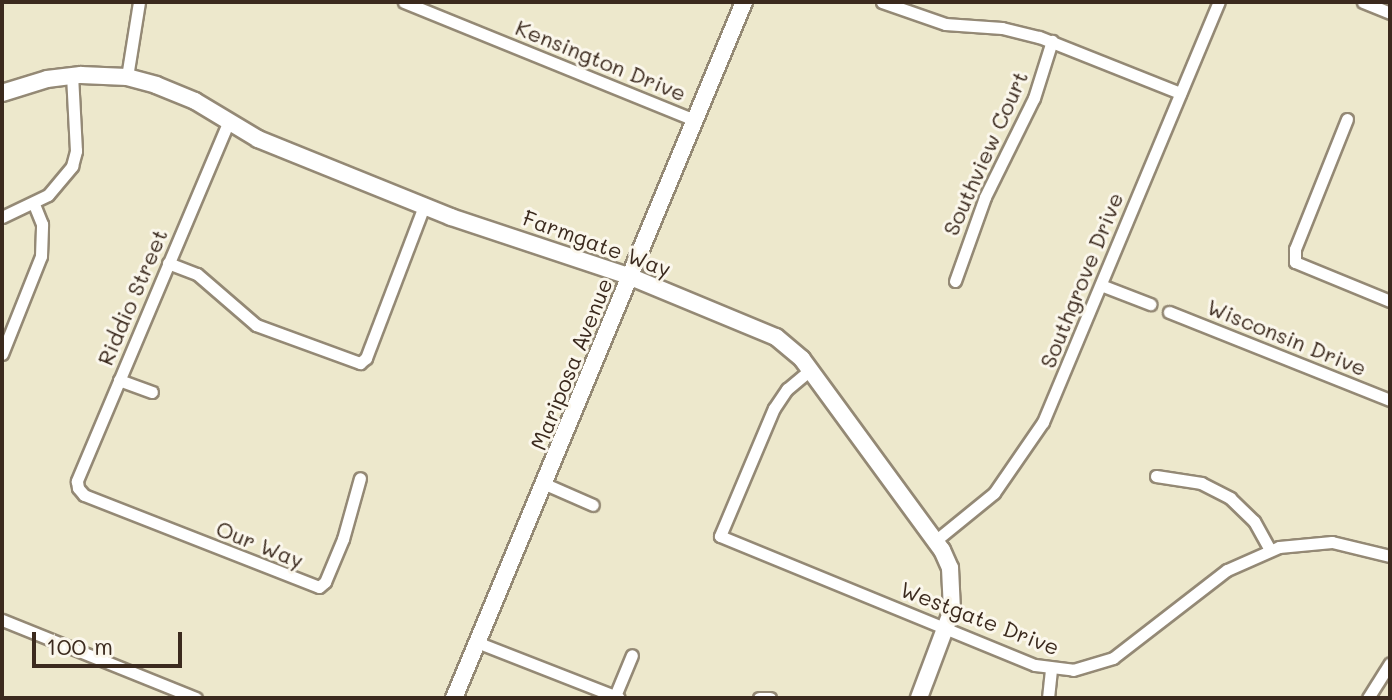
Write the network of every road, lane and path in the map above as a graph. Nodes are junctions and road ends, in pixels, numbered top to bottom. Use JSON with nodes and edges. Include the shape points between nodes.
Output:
{"nodes":[{"id":1,"x":139,"y":2,"type":"edge"},
{"id":2,"x":404,"y":2,"type":"edge"},
{"id":3,"x":744,"y":2,"type":"edge"},
{"id":4,"x":882,"y":2,"type":"edge"},
{"id":5,"x":1219,"y":2,"type":"edge"},
{"id":6,"x":1363,"y":2,"type":"edge"},
{"id":7,"x":1390,"y":13,"type":"edge"},
{"id":8,"x":1052,"y":41,"type":"junction"},
{"id":9,"x":72,"y":75,"type":"junction"},
{"id":10,"x":127,"y":77,"type":"junction"},
{"id":11,"x":2,"y":93,"type":"edge"},
{"id":12,"x":1180,"y":93,"type":"junction"},
{"id":13,"x":1347,"y":119,"type":"dead end"},
{"id":14,"x":694,"y":120,"type":"junction"},
{"id":15,"x":228,"y":123,"type":"junction"},
{"id":16,"x":34,"y":204,"type":"junction"},
{"id":17,"x":424,"y":206,"type":"junction"},
{"id":18,"x":2,"y":217,"type":"edge"},
{"id":19,"x":168,"y":263,"type":"junction"},
{"id":20,"x":631,"y":277,"type":"junction"},
{"id":21,"x":955,"y":281,"type":"dead end"},
{"id":22,"x":1101,"y":285,"type":"junction"},
{"id":23,"x":1390,"y":301,"type":"edge"},
{"id":24,"x":1150,"y":304,"type":"dead end"},
{"id":25,"x":1169,"y":312,"type":"dead end"},
{"id":26,"x":2,"y":354,"type":"edge"},
{"id":27,"x":810,"y":370,"type":"junction"},
{"id":28,"x":119,"y":380,"type":"junction"},
{"id":29,"x":152,"y":392,"type":"dead end"},
{"id":30,"x":1390,"y":400,"type":"edge"},
{"id":31,"x":1156,"y":476,"type":"dead end"},
{"id":32,"x":360,"y":478,"type":"dead end"},
{"id":33,"x":545,"y":484,"type":"junction"},
{"id":34,"x":78,"y":488,"type":"joint"},
{"id":35,"x":593,"y":505,"type":"dead end"},
{"id":36,"x":935,"y":541,"type":"junction"},
{"id":37,"x":1270,"y":550,"type":"junction"},
{"id":38,"x":1390,"y":556,"type":"edge"},
{"id":39,"x":2,"y":620,"type":"edge"},
{"id":40,"x":947,"y":628,"type":"junction"},
{"id":41,"x":479,"y":643,"type":"junction"},
{"id":42,"x":632,"y":655,"type":"dead end"},
{"id":43,"x":1390,"y":663,"type":"edge"},
{"id":44,"x":1051,"y":670,"type":"junction"},
{"id":45,"x":617,"y":697,"type":"edge"},
{"id":46,"x":196,"y":698,"type":"edge"},
{"id":47,"x":454,"y":698,"type":"edge"},
{"id":48,"x":759,"y":698,"type":"edge"},
{"id":49,"x":770,"y":698,"type":"edge"},
{"id":50,"x":919,"y":698,"type":"edge"},
{"id":51,"x":1048,"y":698,"type":"edge"},
{"id":52,"x":1368,"y":698,"type":"edge"}],
"edges":[{"from":1,"to":10,"type":"street"},
{"from":2,"to":14,"type":"street","name":"Kensington Drive"},
{"from":3,"to":14,"type":"street","name":"Mariposa Avenue"},
{"from":4,"to":8,"type":"street","via":[[933,21],[1014,30]]},
{"from":5,"to":12,"type":"street","name":"Southgrove Drive"},
{"from":6,"to":7,"type":"street"},
{"from":8,"to":12,"type":"street"},
{"from":8,"to":21,"type":"street","name":"Southview Court","via":[[1034,98],[978,213]]},
{"from":9,"to":10,"type":"street","name":"Farmgate Way"},
{"from":9,"to":11,"type":"street","name":"Farmgate Way"},
{"from":9,"to":16,"type":"street","via":[[72,166],[59,185]]},
{"from":10,"to":15,"type":"street","name":"Farmgate Way","via":[[184,95]]},
{"from":12,"to":22,"type":"street","name":"Southgrove Drive"},
{"from":13,"to":23,"type":"street","via":[[1295,249],[1295,262]]},
{"from":14,"to":20,"type":"street","name":"Mariposa Avenue"},
{"from":15,"to":17,"type":"street","name":"Farmgate Way"},
{"from":15,"to":19,"type":"street","name":"Riddio Street"},
{"from":16,"to":18,"type":"street"},
{"from":16,"to":26,"type":"street","via":[[42,224],[41,256]]},
{"from":17,"to":19,"type":"street","via":[[360,363],[256,325],[197,274]]},
{"from":17,"to":20,"type":"street","name":"Farmgate Way"},
{"from":19,"to":28,"type":"street","name":"Riddio Street"},
{"from":20,"to":27,"type":"street","name":"Farmgate Way","via":[[768,333]]},
{"from":20,"to":33,"type":"street","name":"Mariposa Avenue"},
{"from":22,"to":24,"type":"street"},
{"from":22,"to":36,"type":"street","name":"Southgrove Drive","via":[[1049,409],[1020,461],[984,503]]},
{"from":25,"to":30,"type":"street","name":"Wisconsin Drive"},
{"from":27,"to":36,"type":"street","name":"Farmgate Way"},
{"from":27,"to":40,"type":"street","name":"Westgate Drive","via":[[774,408],[720,536]]},
{"from":28,"to":29,"type":"street"},
{"from":28,"to":34,"type":"street","name":"Riddio Street"},
{"from":31,"to":37,"type":"street","via":[[1201,483],[1230,498],[1254,521]]},
{"from":32,"to":34,"type":"street","name":"Our Way","via":[[343,539],[319,587]]},
{"from":33,"to":35,"type":"street"},
{"from":33,"to":41,"type":"street","name":"Mariposa Avenue"},
{"from":36,"to":40,"type":"street","name":"Farmgate Way","via":[[954,584]]},
{"from":37,"to":38,"type":"street","name":"Westgate Drive","via":[[1332,542]]},
{"from":37,"to":44,"type":"street","name":"Westgate Drive","via":[[1227,570],[1113,658],[1087,668]]},
{"from":39,"to":46,"type":"street"},
{"from":40,"to":44,"type":"street","name":"Westgate Drive"},
{"from":40,"to":50,"type":"street","name":"Farmgate Way"},
{"from":41,"to":45,"type":"street"},
{"from":41,"to":47,"type":"street","name":"Mariposa Avenue"},
{"from":42,"to":45,"type":"street"},
{"from":43,"to":52,"type":"street"},
{"from":44,"to":51,"type":"street"},
{"from":48,"to":49,"type":"street"}]}
